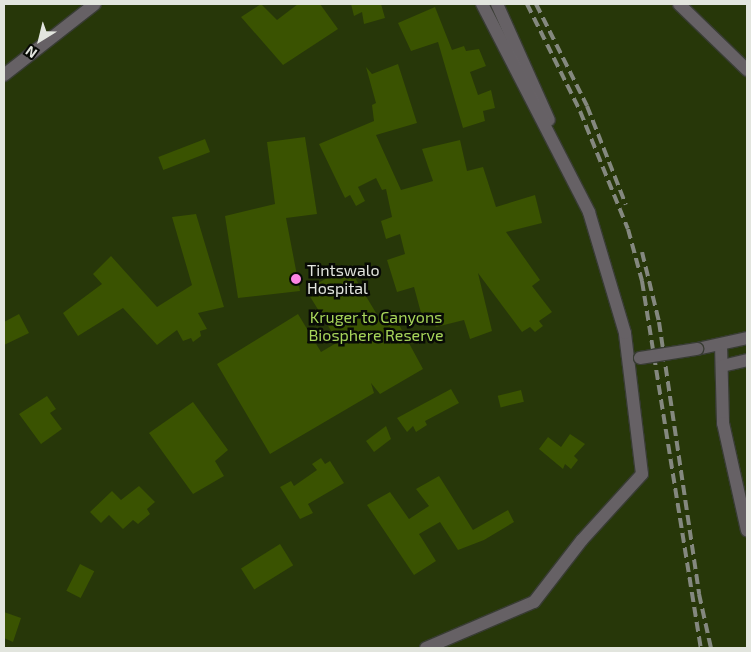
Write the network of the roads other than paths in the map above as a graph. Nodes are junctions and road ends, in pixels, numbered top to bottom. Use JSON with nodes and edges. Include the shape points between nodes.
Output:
{"nodes":[{"id":1,"x":95,"y":4,"type":"edge"},
{"id":2,"x":482,"y":4,"type":"edge"},
{"id":3,"x":497,"y":4,"type":"edge"},
{"id":4,"x":679,"y":4,"type":"edge"},
{"id":5,"x":747,"y":70,"type":"edge"},
{"id":6,"x":4,"y":75,"type":"edge"},
{"id":7,"x":558,"y":146,"type":"junction"},
{"id":8,"x":747,"y":338,"type":"edge"},
{"id":9,"x":721,"y":345,"type":"junction"},
{"id":10,"x":635,"y":359,"type":"junction"},
{"id":11,"x":747,"y":360,"type":"edge"},
{"id":12,"x":722,"y":366,"type":"junction"},
{"id":13,"x":747,"y":530,"type":"edge"},
{"id":14,"x":426,"y":648,"type":"edge"}],
"edges":[{"from":1,"to":6,"type":"street"},
{"from":2,"to":7,"type":"street"},
{"from":3,"to":7,"type":"street","via":[[544,105]]},
{"from":4,"to":5,"type":"street"},
{"from":7,"to":10,"type":"street","via":[[588,212]]},
{"from":8,"to":9,"type":"street"},
{"from":9,"to":10,"type":"street","bridge":true},
{"from":9,"to":12,"type":"street"},
{"from":10,"to":14,"type":"street","via":[[642,474],[635,486],[582,540],[534,602]]},
{"from":11,"to":12,"type":"street"},
{"from":12,"to":13,"type":"street","via":[[725,433]]}]}
